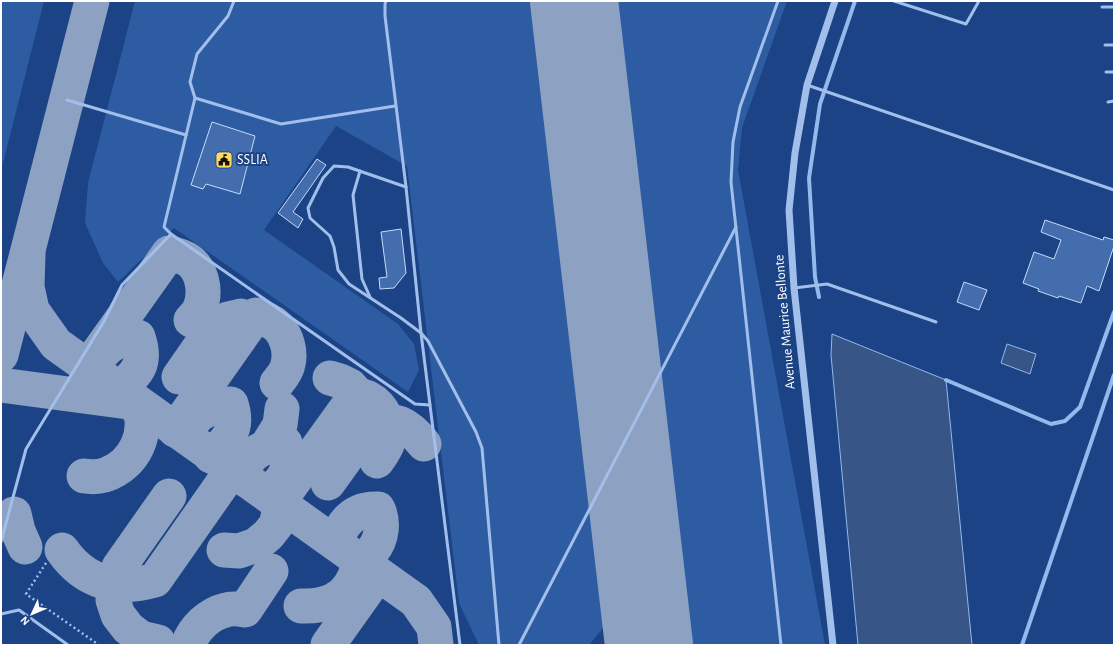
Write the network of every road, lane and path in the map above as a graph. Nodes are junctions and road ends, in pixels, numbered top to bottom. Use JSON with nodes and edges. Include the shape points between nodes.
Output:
{"nodes":[{"id":1,"x":234,"y":1,"type":"edge"},
{"id":2,"x":778,"y":1,"type":"edge"},
{"id":3,"x":836,"y":1,"type":"edge"},
{"id":4,"x":894,"y":1,"type":"edge"},
{"id":5,"x":979,"y":1,"type":"edge"},
{"id":6,"x":385,"y":2,"type":"edge"},
{"id":7,"x":1102,"y":7,"type":"dead end"},
{"id":8,"x":1114,"y":7,"type":"edge"},
{"id":9,"x":1105,"y":45,"type":"dead end"},
{"id":10,"x":1114,"y":45,"type":"edge"},
{"id":11,"x":1106,"y":72,"type":"dead end"},
{"id":12,"x":1114,"y":72,"type":"edge"},
{"id":13,"x":807,"y":85,"type":"junction"},
{"id":14,"x":195,"y":98,"type":"junction"},
{"id":15,"x":67,"y":100,"type":"dead end"},
{"id":16,"x":1114,"y":101,"type":"edge"},
{"id":17,"x":1108,"y":102,"type":"dead end"},
{"id":18,"x":395,"y":106,"type":"junction"},
{"id":19,"x":186,"y":136,"type":"junction"},
{"id":20,"x":360,"y":171,"type":"junction"},
{"id":21,"x":406,"y":187,"type":"junction"},
{"id":22,"x":1114,"y":190,"type":"edge"},
{"id":23,"x":736,"y":227,"type":"junction"},
{"id":24,"x":171,"y":234,"type":"junction"},
{"id":25,"x":794,"y":288,"type":"junction"},
{"id":26,"x":370,"y":297,"type":"junction"},
{"id":27,"x":936,"y":322,"type":"dead end"},
{"id":28,"x":421,"y":333,"type":"junction"},
{"id":29,"x":430,"y":405,"type":"junction"},
{"id":30,"x":1,"y":542,"type":"edge"},
{"id":31,"x":46,"y":563,"type":"dead end"},
{"id":32,"x":1,"y":614,"type":"edge"},
{"id":33,"x":68,"y":645,"type":"edge"},
{"id":34,"x":99,"y":645,"type":"edge"},
{"id":35,"x":460,"y":645,"type":"edge"},
{"id":36,"x":499,"y":645,"type":"edge"},
{"id":37,"x":519,"y":645,"type":"edge"},
{"id":38,"x":781,"y":645,"type":"edge"},
{"id":39,"x":833,"y":645,"type":"edge"}],
"edges":[{"from":1,"to":14,"type":"lane","via":[[228,16],[197,54],[190,82]]},
{"from":2,"to":23,"type":"lane","via":[[740,107],[733,142],[731,182]]},
{"from":3,"to":13,"type":"street","name":"Avenue Maurice Bellonte"},
{"from":4,"to":5,"type":"lane","via":[[966,24]]},
{"from":6,"to":18,"type":"lane"},
{"from":7,"to":8,"type":"lane"},
{"from":9,"to":10,"type":"lane"},
{"from":11,"to":12,"type":"lane"},
{"from":13,"to":22,"type":"lane"},
{"from":13,"to":25,"type":"street","name":"Avenue Maurice Bellonte","via":[[795,153],[790,210]]},
{"from":14,"to":18,"type":"lane","via":[[281,124]]},
{"from":14,"to":19,"type":"lane"},
{"from":15,"to":19,"type":"lane"},
{"from":16,"to":17,"type":"lane"},
{"from":18,"to":21,"type":"lane"},
{"from":19,"to":24,"type":"lane","via":[[164,227]]},
{"from":20,"to":21,"type":"lane"},
{"from":20,"to":26,"type":"lane","via":[[353,195],[362,279]]},
{"from":20,"to":26,"type":"lane","via":[[334,166],[323,178],[308,208],[310,218],[330,236],[338,270],[349,284]]},
{"from":21,"to":28,"type":"lane"},
{"from":23,"to":37,"type":"lane"},
{"from":23,"to":38,"type":"lane"},
{"from":24,"to":29,"type":"lane","via":[[415,404]]},
{"from":24,"to":30,"type":"lane","via":[[122,285],[103,323],[26,449]]},
{"from":25,"to":27,"type":"lane","via":[[826,284]]},
{"from":25,"to":39,"type":"street","name":"Avenue Maurice Bellonte"},
{"from":26,"to":28,"type":"lane"},
{"from":28,"to":29,"type":"lane"},
{"from":28,"to":36,"type":"lane","via":[[435,353],[482,448]]},
{"from":29,"to":35,"type":"lane"},
{"from":31,"to":34,"type":"path","via":[[26,594]]},
{"from":32,"to":33,"type":"lane","via":[[19,610]]}]}
